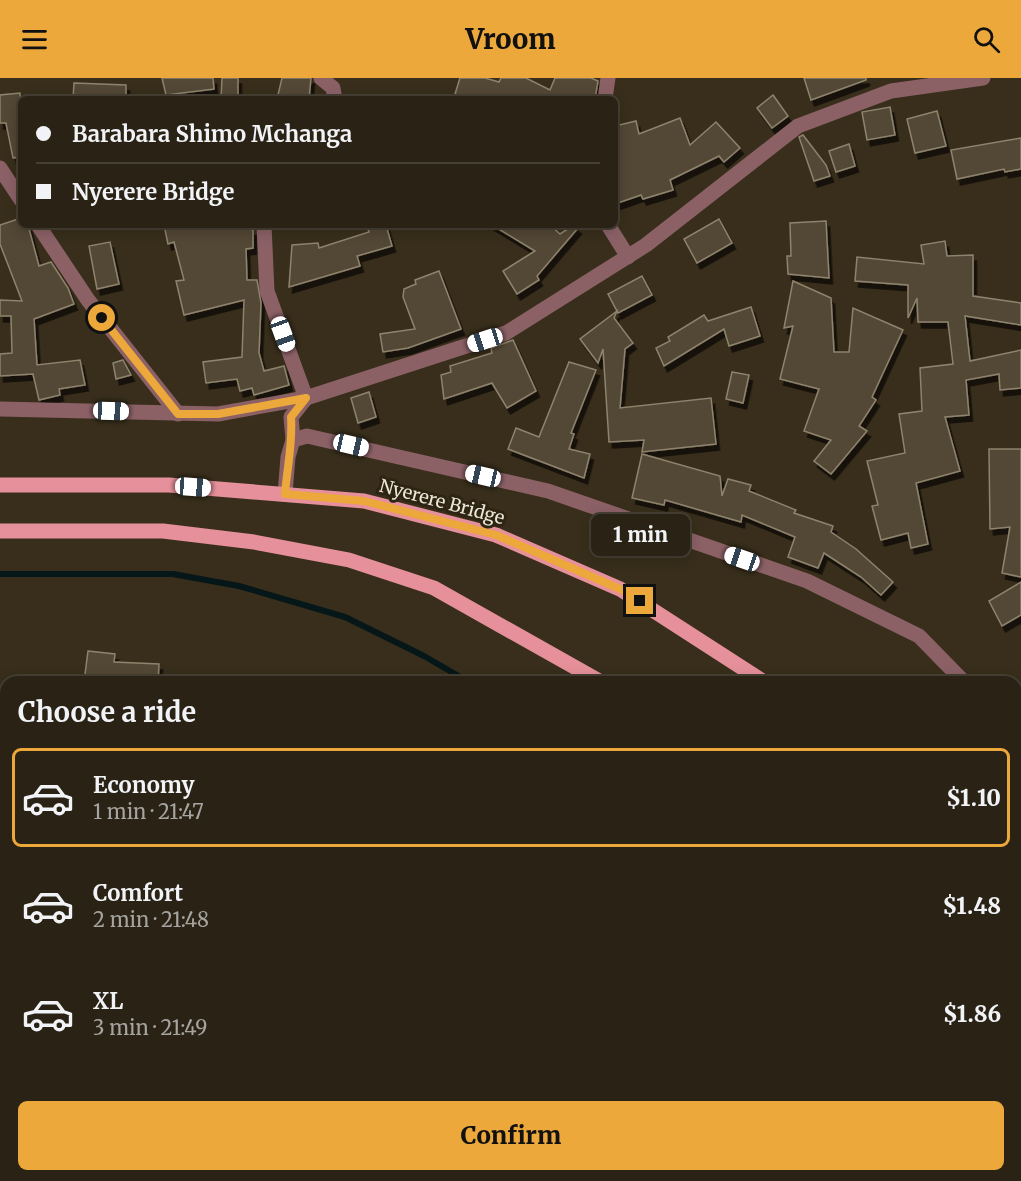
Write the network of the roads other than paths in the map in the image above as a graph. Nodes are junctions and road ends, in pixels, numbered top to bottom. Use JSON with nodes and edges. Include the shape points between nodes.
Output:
{"nodes":[{"id":1,"x":321,"y":78,"type":"edge"},
{"id":2,"x":608,"y":78,"type":"edge"},
{"id":3,"x":983,"y":78,"type":"edge"},
{"id":4,"x":891,"y":85,"type":"edge"},
{"id":5,"x":334,"y":96,"type":"edge"},
{"id":6,"x":605,"y":96,"type":"edge"},
{"id":7,"x":0,"y":168,"type":"edge"},
{"id":8,"x":18,"y":195,"type":"edge"},
{"id":9,"x":40,"y":228,"type":"edge"},
{"id":10,"x":264,"y":228,"type":"edge"},
{"id":11,"x":610,"y":228,"type":"edge"},
{"id":12,"x":628,"y":257,"type":"junction"},
{"id":13,"x":306,"y":398,"type":"junction"},
{"id":14,"x":0,"y":409,"type":"edge"},
{"id":15,"x":178,"y":414,"type":"junction"},
{"id":16,"x":293,"y":440,"type":"junction"},
{"id":17,"x":0,"y":485,"type":"edge"},
{"id":18,"x":285,"y":494,"type":"junction"},
{"id":19,"x":0,"y":531,"type":"edge"},
{"id":20,"x":590,"y":676,"type":"edge"},
{"id":21,"x":755,"y":676,"type":"edge"},
{"id":22,"x":958,"y":676,"type":"edge"}],
"edges":[{"from":1,"to":5,"type":"street","via":[[333,88]]},
{"from":2,"to":6,"type":"street"},
{"from":3,"to":4,"type":"street"},
{"from":4,"to":12,"type":"street","via":[[798,126]]},
{"from":7,"to":8,"type":"street"},
{"from":9,"to":15,"type":"street","via":[[88,300]]},
{"from":10,"to":13,"type":"street","via":[[267,291]]},
{"from":11,"to":12,"type":"street"},
{"from":12,"to":13,"type":"street","via":[[506,333]]},
{"from":13,"to":15,"type":"street","via":[[218,414]]},
{"from":13,"to":16,"type":"street","via":[[291,417]]},
{"from":14,"to":15,"type":"street"},
{"from":16,"to":18,"type":"street"},
{"from":16,"to":22,"type":"street","via":[[307,436],[330,440],[548,491],[807,581],[919,636]]},
{"from":17,"to":18,"type":"main road","name":"Nyerere Bridge","via":[[169,485]]},
{"from":18,"to":21,"type":"main road","name":"Nyerere Bridge","via":[[364,501],[496,535],[620,589]]},
{"from":19,"to":20,"type":"main road","via":[[163,531],[254,542],[349,560],[434,588]]}]}
